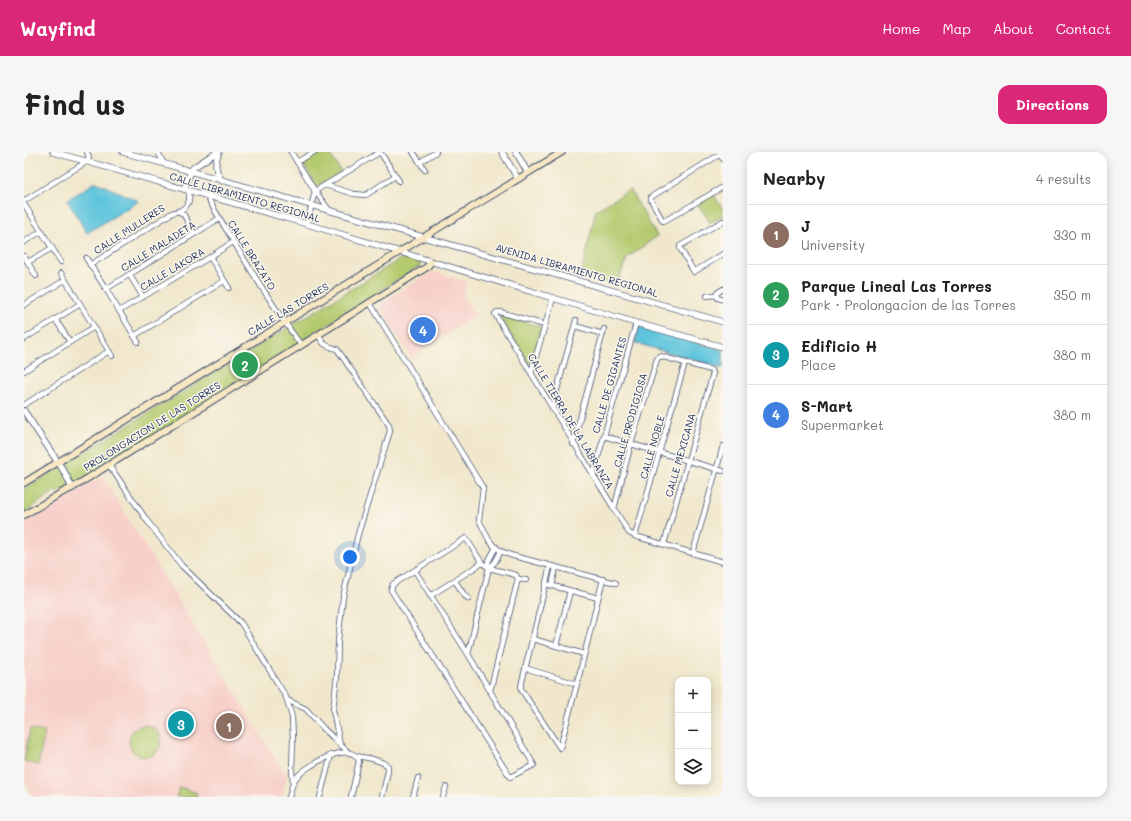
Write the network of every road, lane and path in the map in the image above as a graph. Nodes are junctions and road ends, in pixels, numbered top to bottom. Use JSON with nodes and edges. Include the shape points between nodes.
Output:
{"nodes":[{"id":1,"x":53,"y":152,"type":"edge"},
{"id":2,"x":88,"y":152,"type":"edge"},
{"id":3,"x":123,"y":152,"type":"edge"},
{"id":4,"x":158,"y":152,"type":"edge"},
{"id":5,"x":218,"y":152,"type":"edge"},
{"id":6,"x":290,"y":152,"type":"edge"},
{"id":7,"x":313,"y":152,"type":"edge"},
{"id":8,"x":413,"y":152,"type":"edge"},
{"id":9,"x":436,"y":152,"type":"edge"},
{"id":10,"x":502,"y":152,"type":"edge"},
{"id":11,"x":516,"y":152,"type":"edge"},
{"id":12,"x":562,"y":152,"type":"edge"},
{"id":13,"x":723,"y":159,"type":"edge"},
{"id":14,"x":86,"y":162,"type":"junction"},
{"id":15,"x":297,"y":162,"type":"junction"},
{"id":16,"x":420,"y":162,"type":"junction"},
{"id":17,"x":164,"y":164,"type":"junction"},
{"id":18,"x":424,"y":170,"type":"dead end"},
{"id":19,"x":191,"y":171,"type":"junction"},
{"id":20,"x":528,"y":173,"type":"junction"},
{"id":21,"x":518,"y":179,"type":"junction"},
{"id":22,"x":223,"y":181,"type":"junction"},
{"id":23,"x":325,"y":185,"type":"junction"},
{"id":24,"x":723,"y":187,"type":"edge"},
{"id":25,"x":186,"y":190,"type":"junction"},
{"id":26,"x":315,"y":191,"type":"junction"},
{"id":27,"x":206,"y":195,"type":"junction"},
{"id":28,"x":24,"y":202,"type":"edge"},
{"id":29,"x":311,"y":205,"type":"junction"},
{"id":30,"x":179,"y":211,"type":"junction"},
{"id":31,"x":330,"y":211,"type":"junction"},
{"id":32,"x":220,"y":218,"type":"junction"},
{"id":33,"x":723,"y":221,"type":"edge"},
{"id":34,"x":306,"y":224,"type":"junction"},
{"id":35,"x":42,"y":231,"type":"junction"},
{"id":36,"x":194,"y":234,"type":"junction"},
{"id":37,"x":425,"y":237,"type":"junction"},
{"id":38,"x":24,"y":242,"type":"edge"},
{"id":39,"x":233,"y":242,"type":"junction"},
{"id":40,"x":52,"y":248,"type":"junction"},
{"id":41,"x":400,"y":252,"type":"junction"},
{"id":42,"x":723,"y":254,"type":"edge"},
{"id":43,"x":24,"y":256,"type":"edge"},
{"id":44,"x":210,"y":257,"type":"junction"},
{"id":45,"x":86,"y":258,"type":"dead end"},
{"id":46,"x":28,"y":262,"type":"junction"},
{"id":47,"x":61,"y":262,"type":"dead end"},
{"id":48,"x":431,"y":262,"type":"junction"},
{"id":49,"x":90,"y":265,"type":"junction"},
{"id":50,"x":61,"y":273,"type":"dead end"},
{"id":51,"x":129,"y":274,"type":"junction"},
{"id":52,"x":36,"y":276,"type":"dead end"},
{"id":53,"x":65,"y":280,"type":"junction"},
{"id":54,"x":224,"y":281,"type":"junction"},
{"id":55,"x":229,"y":288,"type":"dead end"},
{"id":56,"x":106,"y":289,"type":"junction"},
{"id":57,"x":723,"y":289,"type":"edge"},
{"id":58,"x":716,"y":295,"type":"junction"},
{"id":59,"x":707,"y":296,"type":"dead end"},
{"id":60,"x":143,"y":297,"type":"junction"},
{"id":61,"x":553,"y":298,"type":"junction"},
{"id":62,"x":723,"y":300,"type":"edge"},
{"id":63,"x":370,"y":303,"type":"junction"},
{"id":64,"x":24,"y":304,"type":"edge"},
{"id":65,"x":80,"y":304,"type":"junction"},
{"id":66,"x":119,"y":311,"type":"junction"},
{"id":67,"x":55,"y":319,"type":"junction"},
{"id":68,"x":576,"y":320,"type":"dead end"},
{"id":69,"x":285,"y":322,"type":"junction"},
{"id":70,"x":723,"y":322,"type":"edge"},
{"id":71,"x":636,"y":323,"type":"junction"},
{"id":72,"x":545,"y":325,"type":"junction"},
{"id":73,"x":575,"y":326,"type":"junction"},
{"id":74,"x":94,"y":327,"type":"junction"},
{"id":75,"x":318,"y":334,"type":"junction"},
{"id":76,"x":134,"y":336,"type":"junction"},
{"id":77,"x":24,"y":339,"type":"edge"},
{"id":78,"x":70,"y":342,"type":"junction"},
{"id":79,"x":138,"y":342,"type":"dead end"},
{"id":80,"x":301,"y":345,"type":"junction"},
{"id":81,"x":723,"y":347,"type":"edge"},
{"id":82,"x":108,"y":351,"type":"junction"},
{"id":83,"x":112,"y":356,"type":"dead end"},
{"id":84,"x":685,"y":362,"type":"junction"},
{"id":85,"x":24,"y":371,"type":"edge"},
{"id":86,"x":531,"y":373,"type":"junction"},
{"id":87,"x":24,"y":405,"type":"edge"},
{"id":88,"x":552,"y":408,"type":"junction"},
{"id":89,"x":24,"y":411,"type":"edge"},
{"id":90,"x":604,"y":436,"type":"junction"},
{"id":91,"x":573,"y":444,"type":"junction"},
{"id":92,"x":631,"y":444,"type":"junction"},
{"id":93,"x":723,"y":446,"type":"edge"},
{"id":94,"x":659,"y":452,"type":"junction"},
{"id":95,"x":687,"y":460,"type":"junction"},
{"id":96,"x":57,"y":463,"type":"junction"},
{"id":97,"x":109,"y":465,"type":"junction"},
{"id":98,"x":717,"y":469,"type":"junction"},
{"id":99,"x":723,"y":471,"type":"edge"},
{"id":100,"x":593,"y":475,"type":"junction"},
{"id":101,"x":24,"y":483,"type":"edge"},
{"id":102,"x":72,"y":488,"type":"junction"},
{"id":103,"x":614,"y":509,"type":"junction"},
{"id":104,"x":24,"y":515,"type":"edge"},
{"id":105,"x":635,"y":536,"type":"junction"},
{"id":106,"x":664,"y":544,"type":"junction"},
{"id":107,"x":496,"y":547,"type":"junction"},
{"id":108,"x":501,"y":551,"type":"junction"},
{"id":109,"x":693,"y":553,"type":"junction"},
{"id":110,"x":723,"y":562,"type":"edge"},
{"id":111,"x":482,"y":563,"type":"junction"},
{"id":112,"x":550,"y":566,"type":"junction"},
{"id":113,"x":556,"y":567,"type":"junction"},
{"id":114,"x":489,"y":568,"type":"junction"},
{"id":115,"x":415,"y":571,"type":"junction"},
{"id":116,"x":518,"y":579,"type":"junction"},
{"id":117,"x":526,"y":580,"type":"dead end"},
{"id":118,"x":603,"y":580,"type":"junction"},
{"id":119,"x":455,"y":581,"type":"junction"},
{"id":120,"x":616,"y":583,"type":"dead end"},
{"id":121,"x":546,"y":584,"type":"junction"},
{"id":122,"x":552,"y":586,"type":"junction"},
{"id":123,"x":570,"y":591,"type":"junction"},
{"id":124,"x":430,"y":596,"type":"junction"},
{"id":125,"x":598,"y":598,"type":"junction"},
{"id":126,"x":469,"y":599,"type":"dead end"},
{"id":127,"x":533,"y":639,"type":"junction"},
{"id":128,"x":556,"y":646,"type":"junction"},
{"id":129,"x":468,"y":654,"type":"junction"},
{"id":130,"x":584,"y":654,"type":"junction"},
{"id":131,"x":525,"y":668,"type":"junction"},
{"id":132,"x":577,"y":684,"type":"junction"},
{"id":133,"x":490,"y":691,"type":"junction"},
{"id":134,"x":286,"y":700,"type":"junction"},
{"id":135,"x":340,"y":744,"type":"junction"},
{"id":136,"x":348,"y":752,"type":"junction"},
{"id":137,"x":331,"y":756,"type":"junction"},
{"id":138,"x":356,"y":756,"type":"junction"},
{"id":139,"x":418,"y":778,"type":"dead end"},
{"id":140,"x":293,"y":783,"type":"junction"},
{"id":141,"x":446,"y":786,"type":"dead end"},
{"id":142,"x":289,"y":797,"type":"edge"},
{"id":143,"x":320,"y":797,"type":"edge"},
{"id":144,"x":351,"y":797,"type":"edge"},
{"id":145,"x":382,"y":797,"type":"edge"},
{"id":146,"x":413,"y":797,"type":"edge"},
{"id":147,"x":443,"y":797,"type":"edge"}],
"edges":[{"from":1,"to":14,"type":"street","name":"CALLE LIBRAMIENTO REGIONAL"},
{"from":2,"to":14,"type":"street"},
{"from":3,"to":17,"type":"street","name":"CALLE LIBRAMIENTO REGIONAL"},
{"from":4,"to":17,"type":"street"},
{"from":5,"to":19,"type":"street"},
{"from":5,"to":22,"type":"street","via":[[216,168]]},
{"from":6,"to":15,"type":"street"},
{"from":7,"to":15,"type":"street"},
{"from":8,"to":16,"type":"street"},
{"from":9,"to":16,"type":"street"},
{"from":10,"to":21,"type":"street"},
{"from":11,"to":20,"type":"street"},
{"from":12,"to":20,"type":"main road","name":"CALLE LAS TORRES"},
{"from":13,"to":24,"type":"street","via":[[720,155],[717,156],[651,196],[650,200],[664,221]]},
{"from":14,"to":25,"type":"street","name":"CALLE LIBRAMIENTO REGIONAL"},
{"from":14,"to":28,"type":"street"},
{"from":15,"to":26,"type":"street"},
{"from":16,"to":18,"type":"street"},
{"from":17,"to":19,"type":"street","name":"CALLE LIBRAMIENTO REGIONAL"},
{"from":19,"to":22,"type":"street","name":"CALLE LIBRAMIENTO REGIONAL"},
{"from":19,"to":25,"type":"street"},
{"from":20,"to":21,"type":"main road","name":"CALLE LAS TORRES"},
{"from":21,"to":37,"type":"main road","name":"CALLE LAS TORRES"},
{"from":22,"to":29,"type":"street","name":"CALLE LIBRAMIENTO REGIONAL"},
{"from":23,"to":23,"type":"street","via":[[366,195],[397,179],[380,152]]},
{"from":23,"to":26,"type":"street"},
{"from":25,"to":27,"type":"street","name":"CALLE LIBRAMIENTO REGIONAL"},
{"from":25,"to":30,"type":"street","via":[[190,197],[188,204]]},
{"from":26,"to":29,"type":"street"},
{"from":26,"to":31,"type":"street"},
{"from":27,"to":32,"type":"street","name":"CALLE BRAZATO"},
{"from":27,"to":34,"type":"street","name":"CALLE LIBRAMIENTO REGIONAL"},
{"from":28,"to":35,"type":"street"},
{"from":29,"to":31,"type":"street","name":"CALLE LIBRAMIENTO REGIONAL"},
{"from":29,"to":34,"type":"street"},
{"from":30,"to":36,"type":"street","via":[[184,214]]},
{"from":30,"to":49,"type":"street","name":"CALLE MULLERES"},
{"from":31,"to":37,"type":"street","name":"CALLE LIBRAMIENTO REGIONAL"},
{"from":32,"to":36,"type":"street","name":"CALLE MALADETA"},
{"from":32,"to":39,"type":"street","name":"CALLE BRAZATO"},
{"from":33,"to":42,"type":"street","via":[[680,246],[694,272]]},
{"from":34,"to":41,"type":"street","name":"CALLE LIBRAMIENTO REGIONAL"},
{"from":35,"to":38,"type":"street"},
{"from":35,"to":40,"type":"street"},
{"from":36,"to":51,"type":"street","name":"CALLE MALADETA"},
{"from":37,"to":41,"type":"main road","name":"CALLE LAS TORRES"},
{"from":37,"to":70,"type":"street","name":"AVENIDA LIBRAMIENTO REGIONAL"},
{"from":39,"to":44,"type":"street","name":"CALLE LAKORA"},
{"from":39,"to":69,"type":"street","name":"CALLE BRAZATO"},
{"from":40,"to":46,"type":"street"},
{"from":40,"to":47,"type":"street"},
{"from":41,"to":48,"type":"street","name":"CALLE LIBRAMIENTO REGIONAL"},
{"from":41,"to":69,"type":"main road","name":"CALLE LAS TORRES"},
{"from":43,"to":46,"type":"street"},
{"from":44,"to":54,"type":"street"},
{"from":44,"to":60,"type":"street","name":"CALLE LAKORA"},
{"from":45,"to":49,"type":"street"},
{"from":46,"to":52,"type":"street"},
{"from":48,"to":61,"type":"street"},
{"from":48,"to":63,"type":"main road","name":"PROLONGACION DE LAS TORRES"},
{"from":49,"to":56,"type":"street"},
{"from":50,"to":53,"type":"street"},
{"from":51,"to":56,"type":"street","name":"CALLE MALADETA"},
{"from":51,"to":60,"type":"street"},
{"from":53,"to":64,"type":"street"},
{"from":53,"to":65,"type":"street"},
{"from":54,"to":55,"type":"street"},
{"from":54,"to":76,"type":"street"},
{"from":56,"to":66,"type":"street"},
{"from":57,"to":58,"type":"street"},
{"from":58,"to":59,"type":"street"},
{"from":58,"to":62,"type":"street"},
{"from":60,"to":66,"type":"street","name":"CALLE LAKORA"},
{"from":61,"to":71,"type":"street"},
{"from":61,"to":72,"type":"street"},
{"from":63,"to":75,"type":"main road","name":"PROLONGACION DE LAS TORRES"},
{"from":63,"to":107,"type":"street","via":[[483,488],[479,520],[489,540]]},
{"from":65,"to":67,"type":"street"},
{"from":65,"to":74,"type":"street"},
{"from":66,"to":76,"type":"street"},
{"from":67,"to":77,"type":"street"},
{"from":67,"to":78,"type":"street"},
{"from":68,"to":73,"type":"street"},
{"from":69,"to":80,"type":"street","name":"CALLE BRAZATO"},
{"from":69,"to":96,"type":"main road","name":"CALLE LAS TORRES"},
{"from":71,"to":81,"type":"street"},
{"from":71,"to":90,"type":"street","name":"CALLE DE GIGANTES"},
{"from":72,"to":86,"type":"street"},
{"from":72,"to":86,"type":"street","name":"CALLE TIERRA DE LA LABRANZA","via":[[497,312],[496,316]]},
{"from":73,"to":88,"type":"street"},
{"from":73,"to":91,"type":"street","via":[[604,332]]},
{"from":74,"to":78,"type":"street"},
{"from":74,"to":82,"type":"street"},
{"from":75,"to":80,"type":"main road","name":"PROLONGACION DE LAS TORRES"},
{"from":75,"to":135,"type":"street","via":[[322,343],[337,349],[389,425],[390,431],[358,534],[343,597],[333,710]]},
{"from":76,"to":79,"type":"street"},
{"from":78,"to":85,"type":"street"},
{"from":80,"to":97,"type":"main road","name":"PROLONGACION DE LAS TORRES"},
{"from":82,"to":83,"type":"street"},
{"from":82,"to":87,"type":"street"},
{"from":84,"to":92,"type":"street","name":"CALLE PRODIGIOSA","via":[[660,356],[657,359]]},
{"from":84,"to":94,"type":"street","name":"CALLE NOBLE"},
{"from":84,"to":95,"type":"street","name":"CALLE MEXICANA","via":[[712,370],[713,373]]},
{"from":86,"to":88,"type":"street","name":"CALLE TIERRA DE LA LABRANZA"},
{"from":88,"to":91,"type":"street","name":"CALLE TIERRA DE LA LABRANZA"},
{"from":89,"to":96,"type":"street"},
{"from":90,"to":92,"type":"street"},
{"from":90,"to":100,"type":"street","name":"CALLE DE GIGANTES"},
{"from":91,"to":100,"type":"street","name":"CALLE TIERRA DE LA LABRANZA"},
{"from":92,"to":94,"type":"street"},
{"from":92,"to":103,"type":"street","name":"CALLE PRODIGIOSA"},
{"from":93,"to":98,"type":"street"},
{"from":94,"to":95,"type":"street"},
{"from":94,"to":105,"type":"street","name":"CALLE NOBLE"},
{"from":95,"to":98,"type":"street"},
{"from":95,"to":106,"type":"street","name":"CALLE MEXICANA"},
{"from":96,"to":101,"type":"main road","name":"CALLE LAS TORRES"},
{"from":96,"to":102,"type":"street"},
{"from":97,"to":102,"type":"main road","name":"PROLONGACION DE LAS TORRES"},
{"from":97,"to":134,"type":"street","via":[[182,566],[241,623]]},
{"from":98,"to":99,"type":"street"},
{"from":98,"to":109,"type":"street"},
{"from":100,"to":103,"type":"street","name":"CALLE TIERRA DE LA LABRANZA"},
{"from":102,"to":104,"type":"main road","name":"PROLONGACION DE LAS TORRES"},
{"from":103,"to":105,"type":"street","name":"CALLE TIERRA DE LA LABRANZA","via":[[629,533]]},
{"from":105,"to":106,"type":"street"},
{"from":106,"to":109,"type":"street"},
{"from":107,"to":108,"type":"street"},
{"from":107,"to":114,"type":"street","via":[[488,562]]},
{"from":108,"to":112,"type":"street"},
{"from":108,"to":114,"type":"street"},
{"from":109,"to":110,"type":"street"},
{"from":111,"to":114,"type":"street"},
{"from":111,"to":115,"type":"street","via":[[466,538]]},
{"from":111,"to":119,"type":"street"},
{"from":112,"to":113,"type":"street"},
{"from":112,"to":121,"type":"street"},
{"from":113,"to":118,"type":"street"},
{"from":113,"to":122,"type":"street"},
{"from":114,"to":116,"type":"street","via":[[516,575]]},
{"from":114,"to":129,"type":"street"},
{"from":115,"to":124,"type":"street"},
{"from":115,"to":133,"type":"street","via":[[393,584],[391,590],[510,777],[534,765]]},
{"from":116,"to":117,"type":"street"},
{"from":116,"to":133,"type":"street"},
{"from":118,"to":120,"type":"street"},
{"from":118,"to":125,"type":"street"},
{"from":119,"to":124,"type":"street"},
{"from":119,"to":126,"type":"street"},
{"from":121,"to":122,"type":"street"},
{"from":121,"to":127,"type":"street"},
{"from":122,"to":123,"type":"street"},
{"from":123,"to":125,"type":"street"},
{"from":123,"to":128,"type":"street"},
{"from":124,"to":129,"type":"street"},
{"from":125,"to":130,"type":"street"},
{"from":127,"to":128,"type":"street"},
{"from":127,"to":131,"type":"street"},
{"from":128,"to":130,"type":"street"},
{"from":129,"to":133,"type":"street"},
{"from":130,"to":132,"type":"street"},
{"from":131,"to":132,"type":"street"},
{"from":131,"to":132,"type":"street","via":[[521,689],[560,748]]},
{"from":134,"to":135,"type":"street","via":[[306,710]]},
{"from":134,"to":140,"type":"street","via":[[292,717]]},
{"from":135,"to":136,"type":"street"},
{"from":136,"to":137,"type":"street"},
{"from":136,"to":138,"type":"street"},
{"from":137,"to":140,"type":"street","via":[[301,773]]},
{"from":137,"to":143,"type":"street"},
{"from":138,"to":144,"type":"street","via":[[359,761]]},
{"from":138,"to":145,"type":"street","via":[[377,760],[388,766]]},
{"from":139,"to":146,"type":"street"},
{"from":140,"to":142,"type":"street"},
{"from":141,"to":147,"type":"street"}]}
